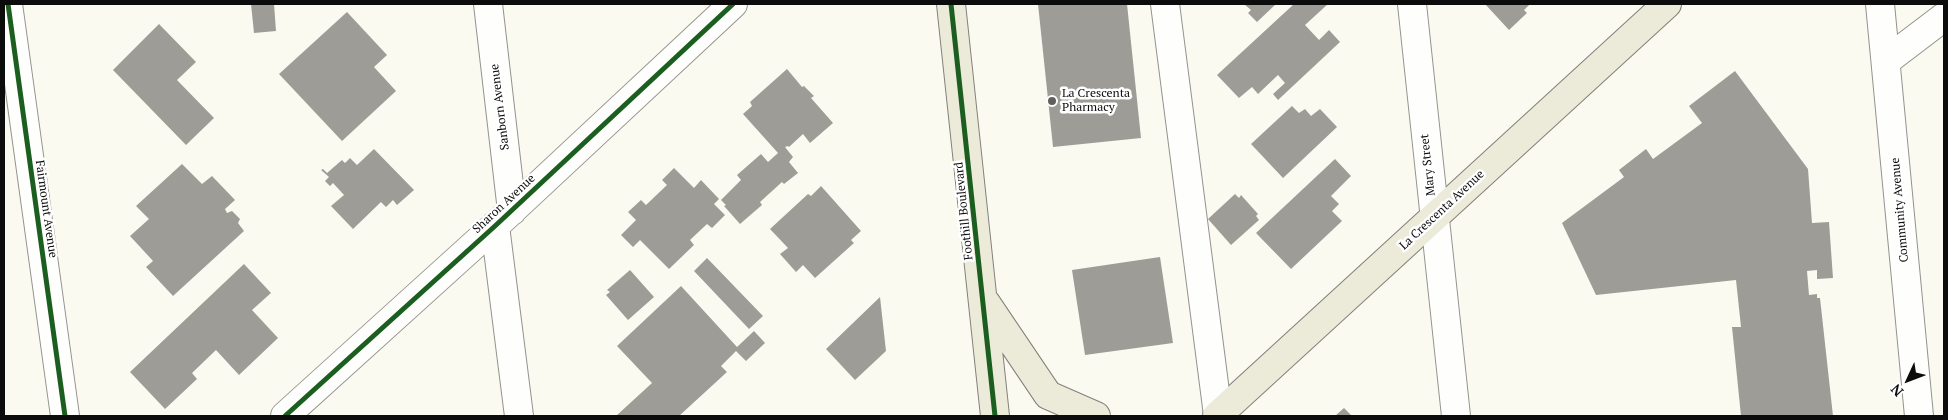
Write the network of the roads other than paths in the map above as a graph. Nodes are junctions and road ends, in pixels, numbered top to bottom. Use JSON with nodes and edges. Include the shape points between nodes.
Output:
{"nodes":[{"id":1,"x":8,"y":4,"type":"edge"},
{"id":2,"x":488,"y":4,"type":"edge"},
{"id":3,"x":733,"y":4,"type":"edge"},
{"id":4,"x":951,"y":4,"type":"edge"},
{"id":5,"x":1165,"y":4,"type":"edge"},
{"id":6,"x":1412,"y":4,"type":"edge"},
{"id":7,"x":1667,"y":4,"type":"edge"},
{"id":8,"x":1880,"y":4,"type":"edge"},
{"id":9,"x":1944,"y":17,"type":"edge"},
{"id":10,"x":1886,"y":61,"type":"junction"},
{"id":11,"x":504,"y":219,"type":"junction"},
{"id":12,"x":1433,"y":219,"type":"junction"},
{"id":13,"x":983,"y":300,"type":"junction"},
{"id":14,"x":65,"y":416,"type":"edge"},
{"id":15,"x":285,"y":416,"type":"edge"},
{"id":16,"x":519,"y":416,"type":"edge"},
{"id":17,"x":995,"y":416,"type":"edge"},
{"id":18,"x":1096,"y":416,"type":"edge"},
{"id":19,"x":1215,"y":416,"type":"edge"},
{"id":20,"x":1456,"y":416,"type":"edge"},
{"id":21,"x":1919,"y":416,"type":"edge"}],
"edges":[{"from":1,"to":14,"type":"street","name":"Fairmount Avenue"},
{"from":2,"to":11,"type":"street","name":"Sanborn Avenue"},
{"from":3,"to":11,"type":"street","name":"Sharon Avenue"},
{"from":4,"to":13,"type":"main road","name":"Foothill Boulevard"},
{"from":5,"to":19,"type":"street"},
{"from":6,"to":12,"type":"street","name":"Mary Street"},
{"from":7,"to":12,"type":"main road","name":"La Crescenta Avenue"},
{"from":8,"to":10,"type":"street","name":"Community Avenue"},
{"from":9,"to":10,"type":"street"},
{"from":10,"to":21,"type":"street","name":"Community Avenue"},
{"from":11,"to":15,"type":"street","name":"Sharon Avenue"},
{"from":11,"to":16,"type":"street","name":"Sanborn Avenue"},
{"from":12,"to":19,"type":"main road","name":"La Crescenta Avenue"},
{"from":12,"to":20,"type":"street","name":"Mary Street"},
{"from":13,"to":17,"type":"main road","name":"Foothill Boulevard"},
{"from":13,"to":18,"type":"main road","via":[[1048,395]]}]}
